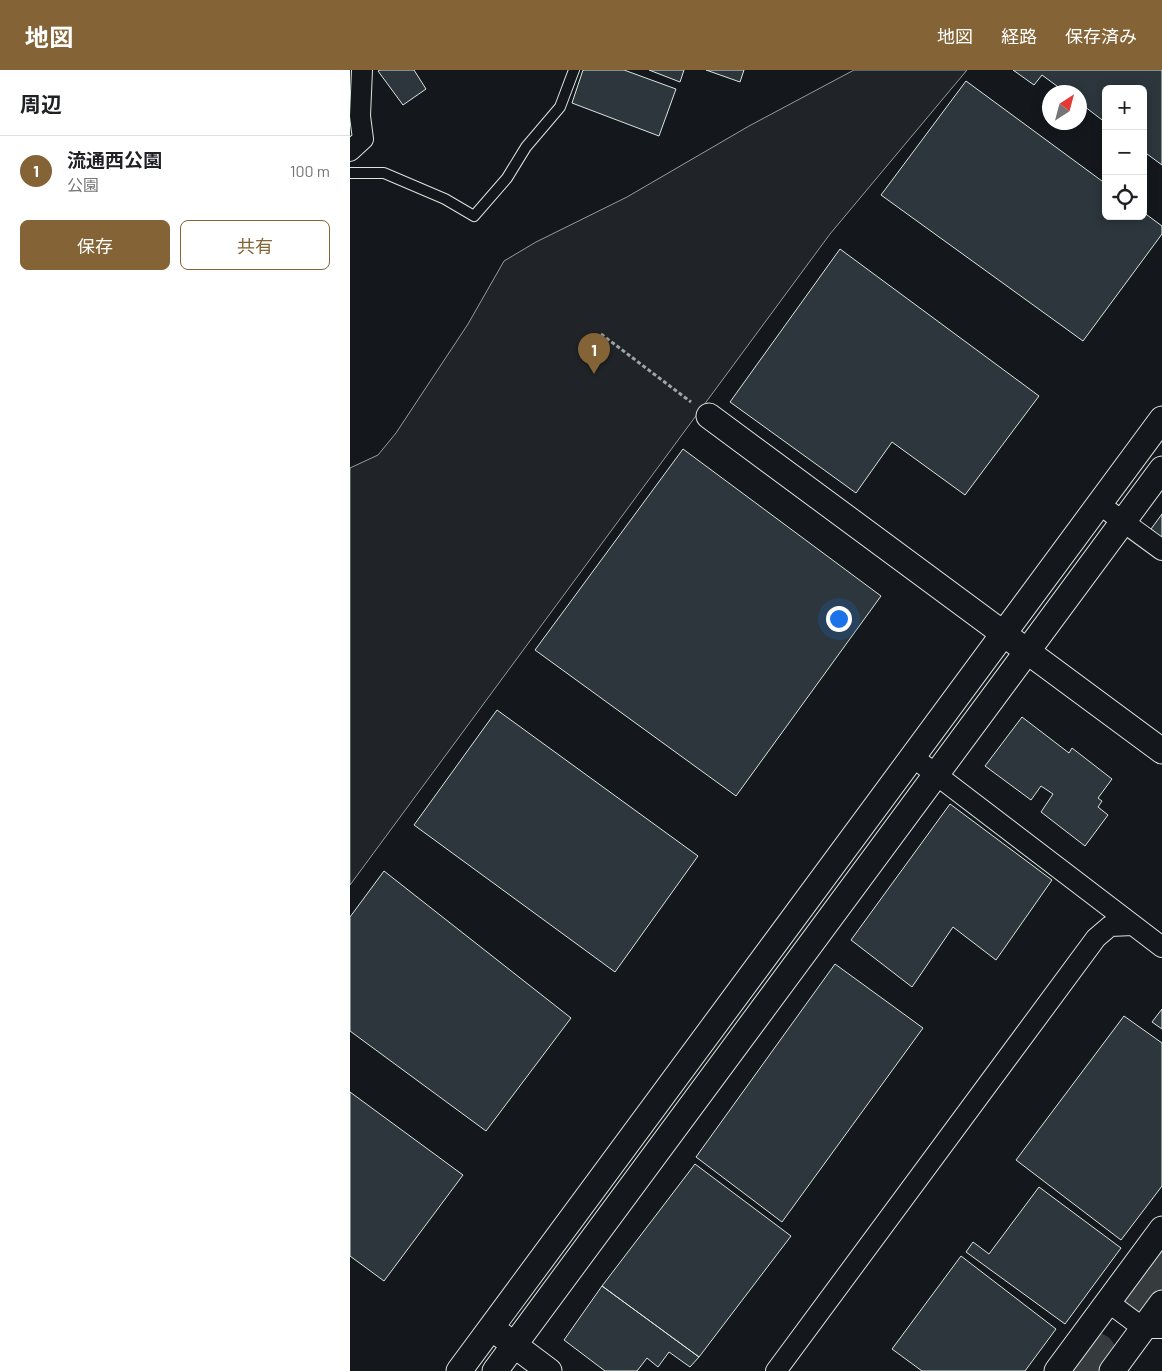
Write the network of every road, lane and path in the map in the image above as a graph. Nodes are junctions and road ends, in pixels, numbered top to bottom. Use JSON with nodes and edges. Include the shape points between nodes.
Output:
{"nodes":[{"id":1,"x":362,"y":70,"type":"edge"},
{"id":2,"x":574,"y":70,"type":"edge"},
{"id":3,"x":350,"y":151,"type":"edge"},
{"id":4,"x":350,"y":173,"type":"edge"},
{"id":5,"x":601,"y":334,"type":"dead end"},
{"id":6,"x":704,"y":411,"type":"joint"},
{"id":7,"x":1162,"y":419,"type":"edge"},
{"id":8,"x":1162,"y":469,"type":"edge"},
{"id":9,"x":1099,"y":504,"type":"junction"},
{"id":10,"x":1123,"y":522,"type":"junction"},
{"id":11,"x":1162,"y":550,"type":"edge"},
{"id":12,"x":1003,"y":635,"type":"junction"},
{"id":13,"x":1027,"y":652,"type":"junction"},
{"id":14,"x":1162,"y":751,"type":"edge"},
{"id":15,"x":913,"y":757,"type":"junction"},
{"id":16,"x":937,"y":774,"type":"junction"},
{"id":17,"x":1132,"y":925,"type":"junction"},
{"id":18,"x":1162,"y":947,"type":"edge"},
{"id":19,"x":1162,"y":1229,"type":"edge"},
{"id":20,"x":1108,"y":1302,"type":"junction"},
{"id":21,"x":1162,"y":1303,"type":"edge"},
{"id":22,"x":491,"y":1327,"type":"junction"},
{"id":23,"x":1153,"y":1328,"type":"edge"},
{"id":24,"x":515,"y":1345,"type":"junction"},
{"id":25,"x":459,"y":1371,"type":"edge"},
{"id":26,"x":495,"y":1371,"type":"edge"},
{"id":27,"x":549,"y":1371,"type":"edge"},
{"id":28,"x":776,"y":1371,"type":"edge"},
{"id":29,"x":1056,"y":1371,"type":"edge"},
{"id":30,"x":1112,"y":1371,"type":"edge"}],
"edges":[{"from":1,"to":3,"type":"street","via":[[360,116],[364,140]]},
{"from":2,"to":4,"type":"lane","via":[[560,107],[474,216],[384,173]]},
{"from":5,"to":6,"type":"path"},
{"from":6,"to":12,"type":"street"},
{"from":7,"to":9,"type":"street"},
{"from":8,"to":10,"type":"street"},
{"from":9,"to":10,"type":"street"},
{"from":9,"to":12,"type":"street"},
{"from":10,"to":11,"type":"street"},
{"from":10,"to":13,"type":"street"},
{"from":12,"to":13,"type":"street"},
{"from":12,"to":15,"type":"street"},
{"from":13,"to":14,"type":"street"},
{"from":13,"to":16,"type":"street"},
{"from":15,"to":16,"type":"street"},
{"from":15,"to":22,"type":"street"},
{"from":16,"to":17,"type":"street"},
{"from":16,"to":24,"type":"street"},
{"from":17,"to":18,"type":"street"},
{"from":17,"to":28,"type":"street","via":[[1110,926],[1096,938]]},
{"from":19,"to":20,"type":"street"},
{"from":20,"to":23,"type":"street"},
{"from":20,"to":29,"type":"street"},
{"from":21,"to":23,"type":"street"},
{"from":22,"to":24,"type":"street"},
{"from":22,"to":25,"type":"street"},
{"from":23,"to":30,"type":"street"},
{"from":24,"to":26,"type":"street"},
{"from":24,"to":27,"type":"street"}]}
